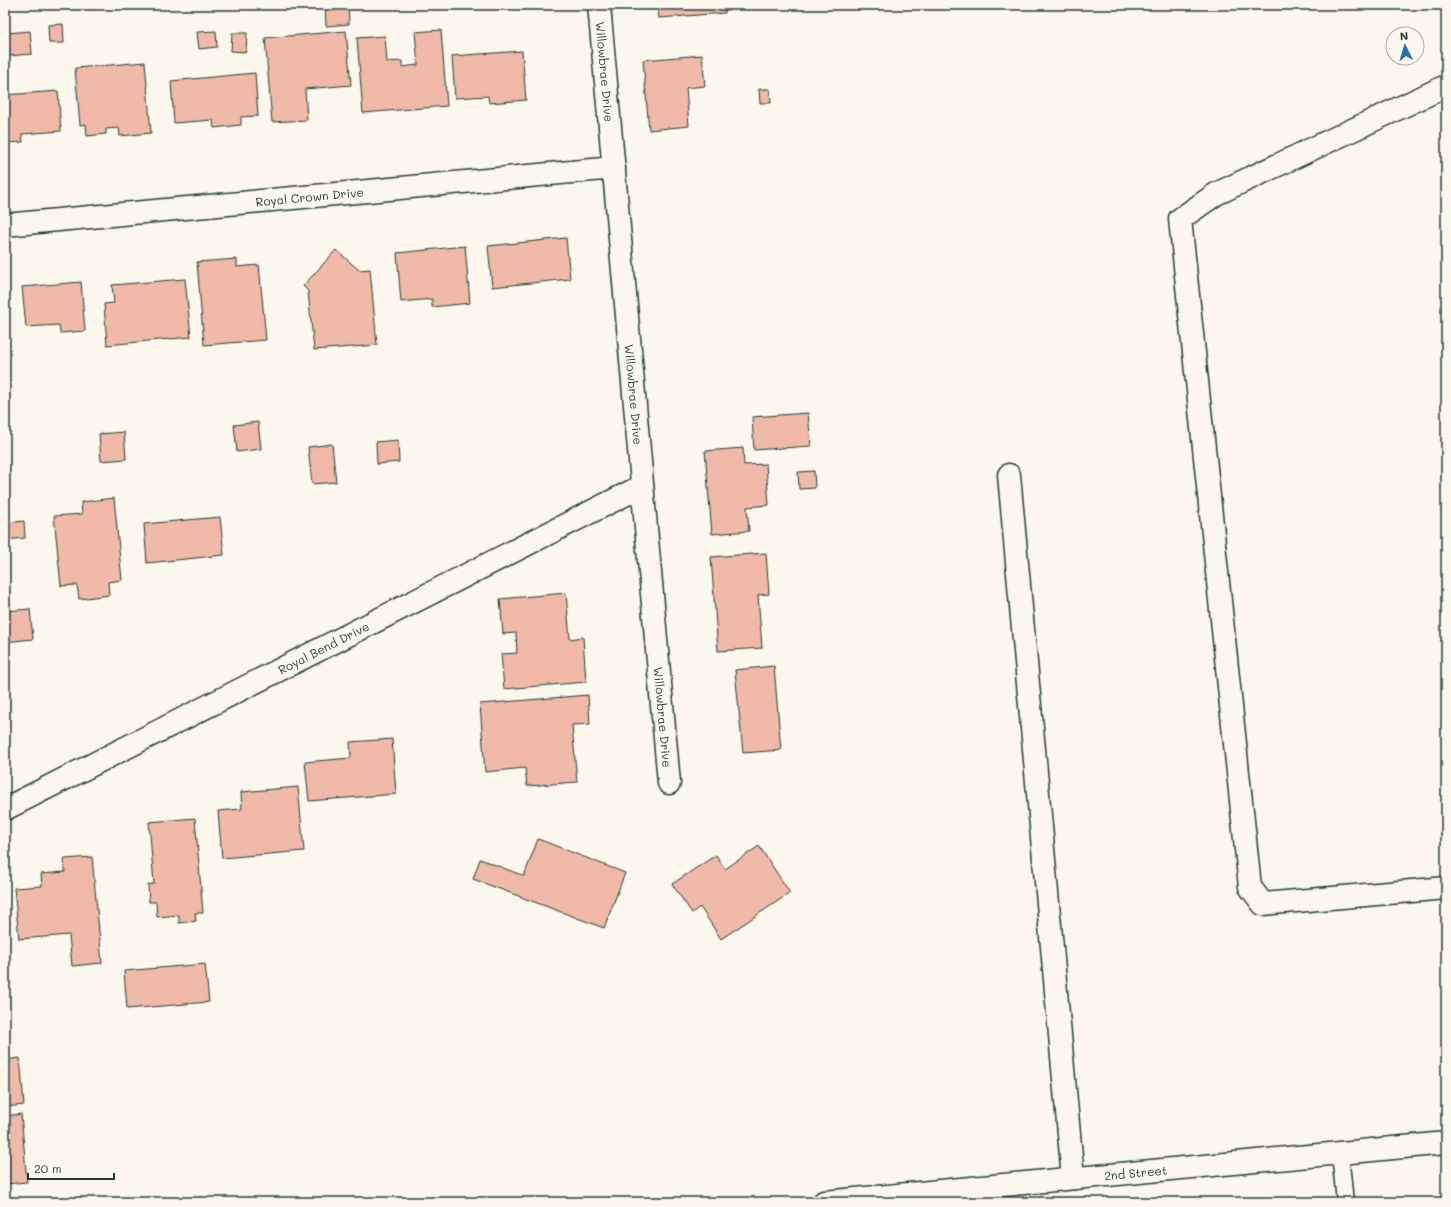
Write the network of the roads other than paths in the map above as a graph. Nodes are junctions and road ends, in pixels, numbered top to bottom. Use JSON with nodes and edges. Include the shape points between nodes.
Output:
{"nodes":[{"id":1,"x":600,"y":5,"type":"edge"},
{"id":2,"x":1446,"y":86,"type":"edge"},
{"id":3,"x":614,"y":168,"type":"junction"},
{"id":4,"x":5,"y":225,"type":"edge"},
{"id":5,"x":1009,"y":475,"type":"dead end"},
{"id":6,"x":642,"y":486,"type":"junction"},
{"id":7,"x":669,"y":783,"type":"dead end"},
{"id":8,"x":5,"y":808,"type":"edge"},
{"id":9,"x":1446,"y":888,"type":"edge"},
{"id":10,"x":1446,"y":1143,"type":"edge"},
{"id":11,"x":1340,"y":1153,"type":"junction"},
{"id":12,"x":1073,"y":1178,"type":"junction"},
{"id":13,"x":919,"y":1198,"type":"edge"},
{"id":14,"x":824,"y":1202,"type":"edge"},
{"id":15,"x":1344,"y":1202,"type":"edge"}],
"edges":[{"from":1,"to":3,"type":"street","name":"Willowbrae Drive"},
{"from":2,"to":9,"type":"street","via":[[1216,194],[1180,219],[1250,887],[1263,904]]},
{"from":3,"to":4,"type":"street","name":"Royal Crown Drive"},
{"from":3,"to":6,"type":"street","name":"Willowbrae Drive"},
{"from":5,"to":12,"type":"street"},
{"from":6,"to":7,"type":"street","name":"Willowbrae Drive"},
{"from":6,"to":8,"type":"street","name":"Royal Bend Drive"},
{"from":10,"to":11,"type":"street","name":"2nd Street"},
{"from":11,"to":12,"type":"street","name":"2nd Street"},
{"from":11,"to":15,"type":"lane"},
{"from":12,"to":13,"type":"street","name":"2nd Street"},
{"from":13,"to":14,"type":"street","name":"2nd Street"}]}
